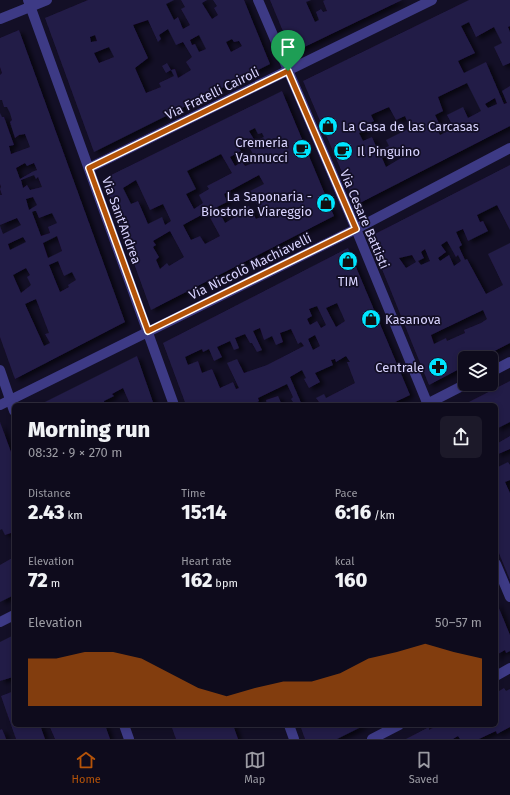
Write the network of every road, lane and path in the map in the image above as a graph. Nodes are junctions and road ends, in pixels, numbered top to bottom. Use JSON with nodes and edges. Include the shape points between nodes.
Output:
{"nodes":[{"id":1,"x":47,"y":0,"type":"edge"},
{"id":2,"x":258,"y":0,"type":"edge"},
{"id":3,"x":432,"y":0,"type":"edge"},
{"id":4,"x":30,"y":3,"type":"edge"},
{"id":5,"x":0,"y":19,"type":"edge"},
{"id":6,"x":288,"y":71,"type":"junction"},
{"id":7,"x":510,"y":148,"type":"edge"},
{"id":8,"x":89,"y":168,"type":"junction"},
{"id":9,"x":356,"y":229,"type":"junction"},
{"id":10,"x":148,"y":331,"type":"junction"},
{"id":11,"x":510,"y":362,"type":"edge"},
{"id":12,"x":498,"y":368,"type":"edge"},
{"id":13,"x":0,"y":370,"type":"edge"},
{"id":14,"x":458,"y":388,"type":"edge"},
{"id":15,"x":10,"y":400,"type":"junction"},
{"id":16,"x":173,"y":403,"type":"edge"},
{"id":17,"x":426,"y":403,"type":"edge"},
{"id":18,"x":431,"y":403,"type":"edge"},
{"id":19,"x":0,"y":405,"type":"edge"},
{"id":20,"x":12,"y":406,"type":"edge"},
{"id":21,"x":498,"y":569,"type":"edge"},
{"id":22,"x":510,"y":597,"type":"edge"},
{"id":23,"x":12,"y":616,"type":"edge"},
{"id":24,"x":0,"y":622,"type":"edge"},
{"id":25,"x":510,"y":668,"type":"edge"},
{"id":26,"x":498,"y":675,"type":"edge"},
{"id":27,"x":125,"y":727,"type":"edge"},
{"id":28,"x":290,"y":727,"type":"edge"},
{"id":29,"x":395,"y":727,"type":"edge"},
{"id":30,"x":129,"y":739,"type":"edge"},
{"id":31,"x":294,"y":739,"type":"edge"},
{"id":32,"x":372,"y":739,"type":"edge"}],
"edges":[{"from":1,"to":4,"type":"street"},
{"from":2,"to":6,"type":"street","name":"Via Cesare Battisti"},
{"from":3,"to":6,"type":"street","name":"Via Fratelli Cairoli"},
{"from":4,"to":5,"type":"street"},
{"from":4,"to":8,"type":"street","name":"Via Sant'Andrea"},
{"from":6,"to":8,"type":"street","name":"Via Fratelli Cairoli"},
{"from":6,"to":9,"type":"street","name":"Via Cesare Battisti"},
{"from":7,"to":9,"type":"street","name":"Via Niccolò Machiavelli"},
{"from":8,"to":10,"type":"street","name":"Via Sant'Andrea"},
{"from":9,"to":10,"type":"street","name":"Via Niccolò Machiavelli"},
{"from":9,"to":17,"type":"street","name":"Via Cesare Battisti"},
{"from":10,"to":15,"type":"street","name":"Via Niccolò Machiavelli"},
{"from":10,"to":16,"type":"street","name":"Via Sant'Andrea"},
{"from":11,"to":12,"type":"street"},
{"from":13,"to":15,"type":"street"},
{"from":14,"to":18,"type":"street"},
{"from":15,"to":19,"type":"street","name":"Via Niccolò Machiavelli"},
{"from":15,"to":20,"type":"street"},
{"from":21,"to":22,"type":"street"},
{"from":23,"to":24,"type":"street"},
{"from":25,"to":26,"type":"street"},
{"from":27,"to":30,"type":"street"},
{"from":28,"to":31,"type":"street"},
{"from":29,"to":32,"type":"street"}]}
